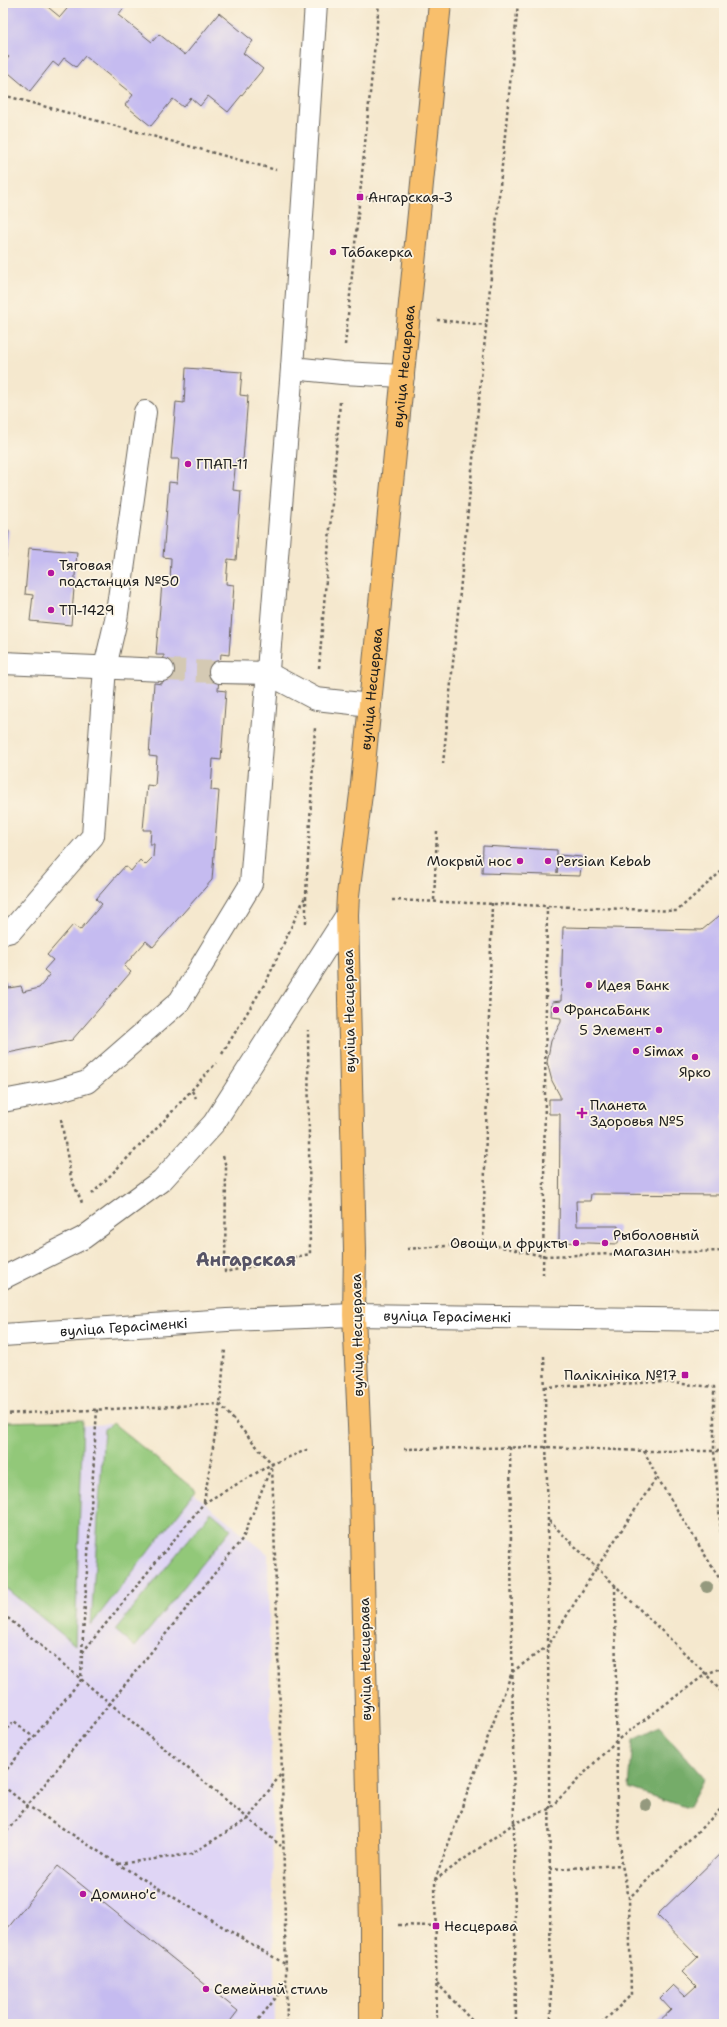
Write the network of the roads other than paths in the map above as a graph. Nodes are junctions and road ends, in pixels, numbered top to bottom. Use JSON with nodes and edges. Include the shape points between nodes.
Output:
{"nodes":[{"id":1,"x":316,"y":3,"type":"edge"},
{"id":2,"x":440,"y":3,"type":"edge"},
{"id":3,"x":292,"y":368,"type":"junction"},
{"id":4,"x":403,"y":376,"type":"junction"},
{"id":5,"x":145,"y":412,"type":"dead end"},
{"id":6,"x":3,"y":663,"type":"edge"},
{"id":7,"x":105,"y":667,"type":"junction"},
{"id":8,"x":163,"y":670,"type":"tunnel mouth"},
{"id":9,"x":220,"y":672,"type":"tunnel mouth"},
{"id":10,"x":266,"y":673,"type":"junction"},
{"id":11,"x":370,"y":705,"type":"junction"},
{"id":12,"x":347,"y":915,"type":"junction"},
{"id":13,"x":3,"y":933,"type":"edge"},
{"id":14,"x":3,"y":1101,"type":"edge"},
{"id":15,"x":3,"y":1278,"type":"edge"},
{"id":16,"x":354,"y":1315,"type":"junction"},
{"id":17,"x":724,"y":1320,"type":"edge"},
{"id":18,"x":3,"y":1336,"type":"edge"},
{"id":19,"x":371,"y":2024,"type":"edge"}],
"edges":[{"from":1,"to":3,"type":"street"},
{"from":2,"to":4,"type":"main road","name":"вуліца Несцерава"},
{"from":3,"to":4,"type":"street"},
{"from":3,"to":10,"type":"street"},
{"from":4,"to":11,"type":"main road","name":"вуліца Несцерава"},
{"from":5,"to":7,"type":"street","via":[[116,620]]},
{"from":6,"to":7,"type":"street"},
{"from":7,"to":8,"type":"street"},
{"from":7,"to":13,"type":"street","via":[[93,836],[11,931]]},
{"from":9,"to":10,"type":"street"},
{"from":10,"to":11,"type":"street","via":[[316,699]]},
{"from":10,"to":14,"type":"street","via":[[251,884],[180,1001],[87,1082]]},
{"from":11,"to":12,"type":"main road","name":"вуліца Несцерава"},
{"from":12,"to":15,"type":"street","via":[[214,1123],[162,1180],[84,1238]]},
{"from":12,"to":16,"type":"main road","name":"вуліца Несцерава","via":[[355,1251]]},
{"from":16,"to":17,"type":"street","name":"вуліца Герасіменкі"},
{"from":16,"to":18,"type":"street","name":"вуліца Герасіменкі","via":[[228,1320]]},
{"from":16,"to":19,"type":"main road","name":"вуліца Несцерава","via":[[360,1447]]}]}
